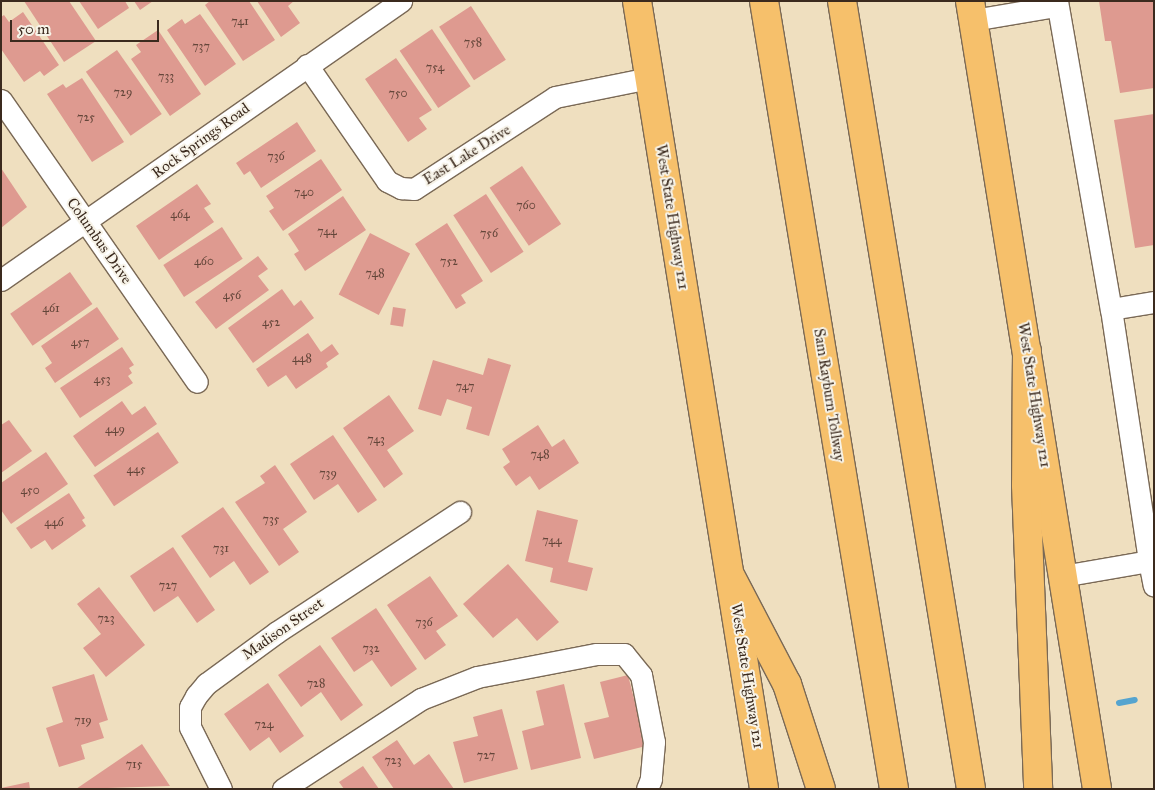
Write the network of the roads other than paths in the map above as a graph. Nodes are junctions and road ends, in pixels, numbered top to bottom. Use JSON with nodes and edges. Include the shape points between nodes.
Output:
{"nodes":[{"id":1,"x":402,"y":1,"type":"edge"},
{"id":2,"x":637,"y":1,"type":"edge"},
{"id":3,"x":764,"y":1,"type":"edge"},
{"id":4,"x":842,"y":1,"type":"edge"},
{"id":5,"x":1057,"y":4,"type":"edge"},
{"id":6,"x":971,"y":11,"type":"edge"},
{"id":7,"x":307,"y":65,"type":"junction"},
{"id":8,"x":649,"y":78,"type":"junction"},
{"id":9,"x":1,"y":100,"type":"edge"},
{"id":10,"x":86,"y":223,"type":"junction"},
{"id":11,"x":1,"y":280,"type":"edge"},
{"id":12,"x":1154,"y":302,"type":"edge"},
{"id":13,"x":1111,"y":309,"type":"junction"},
{"id":14,"x":1027,"y":351,"type":"junction"},
{"id":15,"x":197,"y":382,"type":"dead end"},
{"id":16,"x":460,"y":512,"type":"dead end"},
{"id":17,"x":1149,"y":560,"type":"junction"},
{"id":18,"x":1062,"y":576,"type":"junction"},
{"id":19,"x":731,"y":577,"type":"junction"},
{"id":20,"x":1154,"y":586,"type":"edge"},
{"id":21,"x":221,"y":789,"type":"edge"},
{"id":22,"x":283,"y":789,"type":"edge"},
{"id":23,"x":647,"y":789,"type":"edge"},
{"id":24,"x":764,"y":789,"type":"edge"},
{"id":25,"x":821,"y":789,"type":"edge"},
{"id":26,"x":894,"y":789,"type":"edge"},
{"id":27,"x":971,"y":789,"type":"edge"},
{"id":28,"x":1038,"y":789,"type":"edge"},
{"id":29,"x":1097,"y":789,"type":"edge"}],
"edges":[{"from":1,"to":7,"type":"street","name":"Rock Springs Road"},
{"from":2,"to":8,"type":"main road","name":"West State Highway 121"},
{"from":3,"to":26,"type":"main road","name":"Sam Rayburn Tollway"},
{"from":4,"to":27,"type":"main road"},
{"from":5,"to":6,"type":"street"},
{"from":5,"to":13,"type":"street"},
{"from":6,"to":14,"type":"main road","name":"West State Highway 121"},
{"from":7,"to":8,"type":"street","name":"East Lake Drive","via":[[387,181],[401,188],[414,188],[555,97]]},
{"from":7,"to":10,"type":"street","name":"Rock Springs Road"},
{"from":8,"to":19,"type":"main road","name":"West State Highway 121"},
{"from":9,"to":10,"type":"street","name":"Columbus Drive"},
{"from":10,"to":11,"type":"street","name":"Rock Springs Road"},
{"from":10,"to":15,"type":"street","name":"Columbus Drive"},
{"from":12,"to":13,"type":"street"},
{"from":13,"to":17,"type":"street"},
{"from":14,"to":18,"type":"main road","name":"West State Highway 121"},
{"from":14,"to":28,"type":"main road","via":[[1026,485]]},
{"from":16,"to":21,"type":"street","name":"Madison Street","via":[[277,632],[206,684],[190,707],[190,727]]},
{"from":17,"to":18,"type":"street"},
{"from":17,"to":20,"type":"street"},
{"from":18,"to":29,"type":"main road","name":"West State Highway 121"},
{"from":19,"to":24,"type":"main road","name":"West State Highway 121"},
{"from":19,"to":25,"type":"main road","via":[[786,684]]},
{"from":22,"to":23,"type":"street","via":[[421,699],[477,677],[597,654],[624,654],[640,674],[654,742]]}]}
